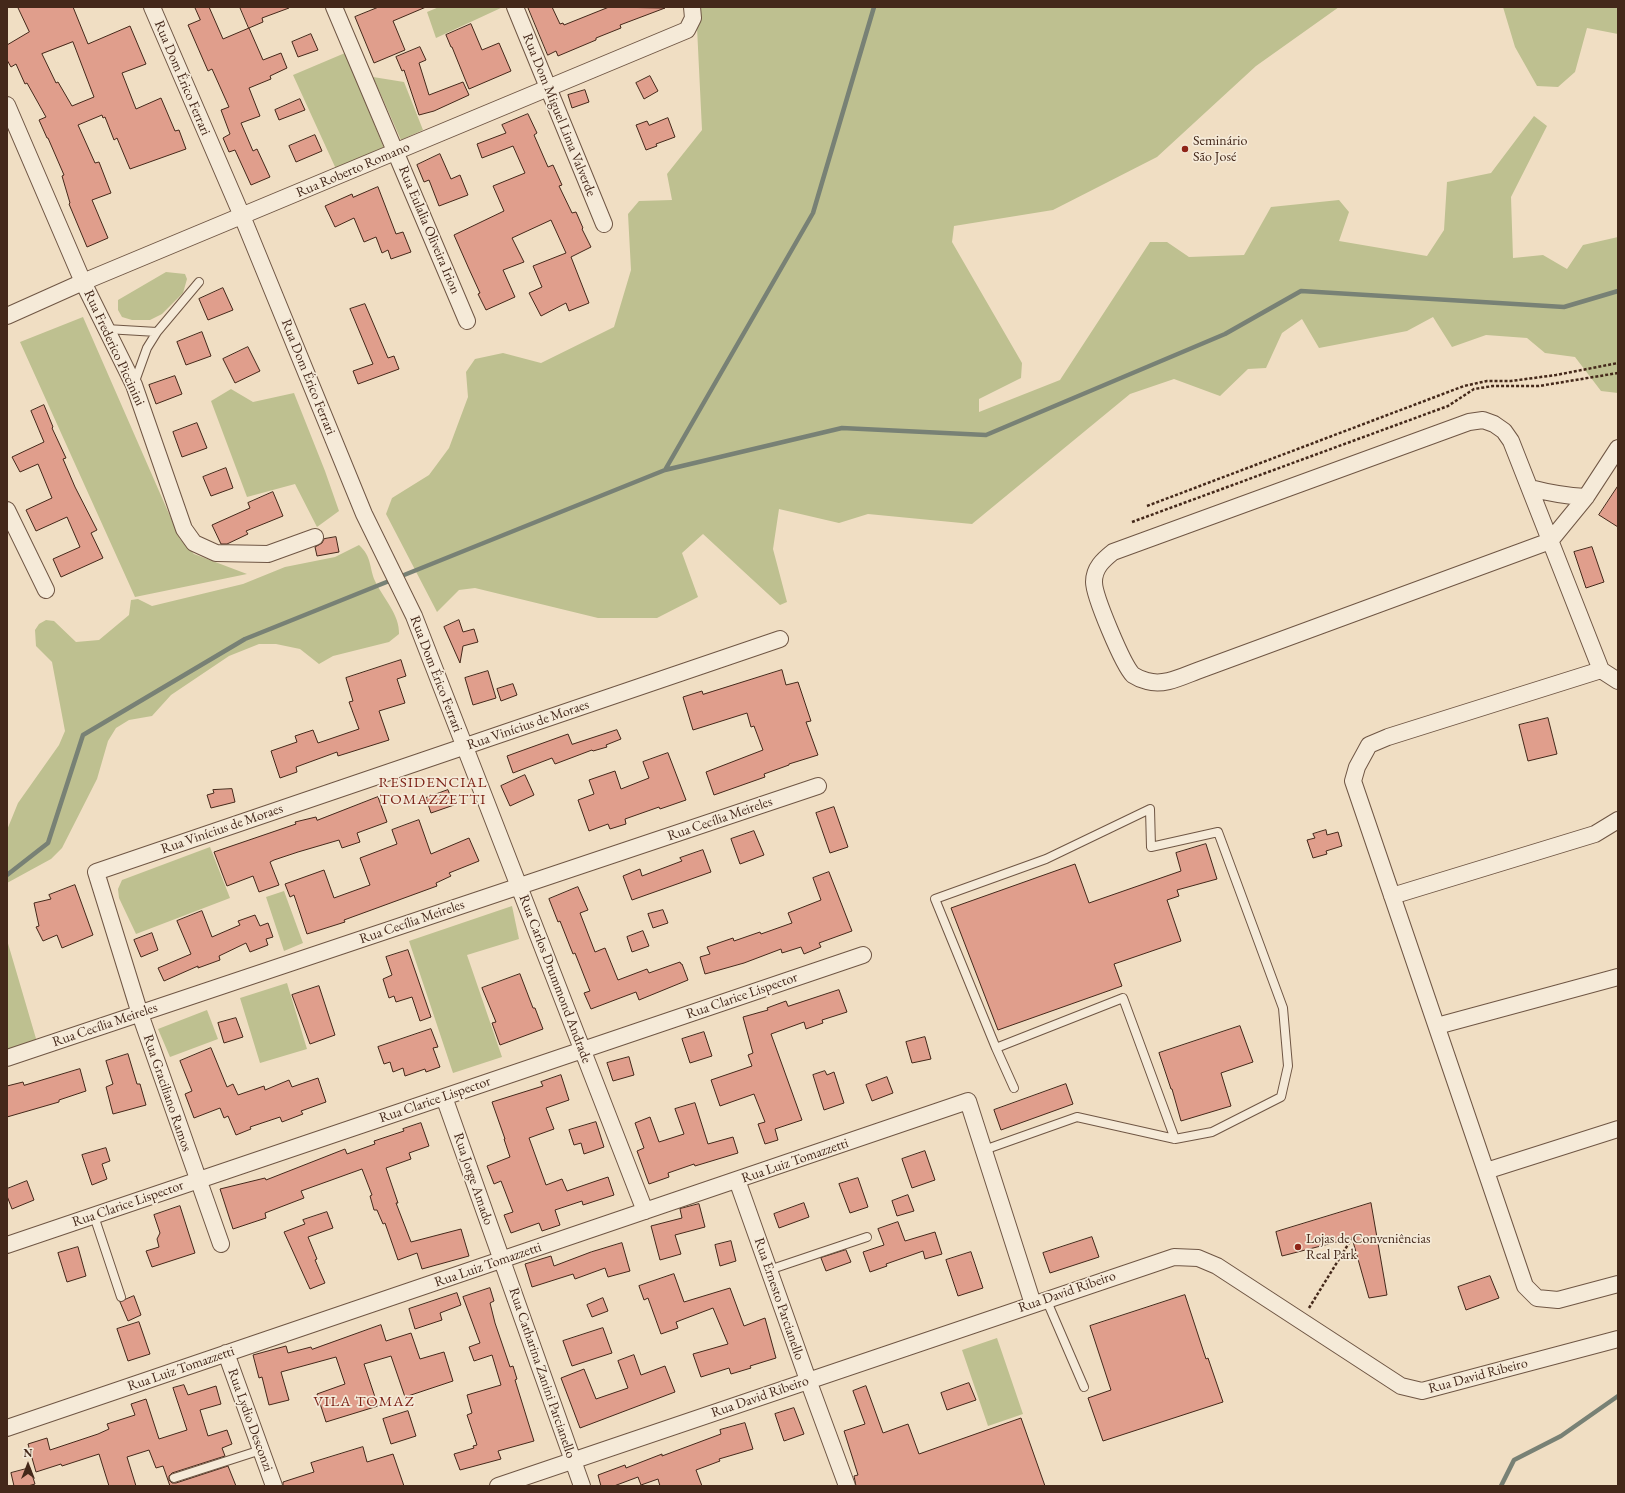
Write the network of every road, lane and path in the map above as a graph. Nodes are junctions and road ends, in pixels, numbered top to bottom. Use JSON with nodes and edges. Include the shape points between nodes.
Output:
{"nodes":[{"id":1,"x":152,"y":7,"type":"edge"},
{"id":2,"x":334,"y":7,"type":"edge"},
{"id":3,"x":515,"y":7,"type":"edge"},
{"id":4,"x":693,"y":13,"type":"edge"},
{"id":5,"x":549,"y":89,"type":"junction"},
{"id":6,"x":7,"y":105,"type":"edge"},
{"id":7,"x":396,"y":152,"type":"junction"},
{"id":8,"x":242,"y":216,"type":"junction"},
{"id":9,"x":604,"y":224,"type":"dead end"},
{"id":10,"x":84,"y":282,"type":"junction"},
{"id":11,"x":199,"y":282,"type":"dead end"},
{"id":12,"x":7,"y":316,"type":"edge"},
{"id":13,"x":467,"y":321,"type":"dead end"},
{"id":14,"x":106,"y":329,"type":"junction"},
{"id":15,"x":157,"y":332,"type":"junction"},
{"id":16,"x":1618,"y":363,"type":"edge"},
{"id":17,"x":1618,"y":373,"type":"edge"},
{"id":18,"x":134,"y":385,"type":"junction"},
{"id":19,"x":1618,"y":448,"type":"edge"},
{"id":20,"x":1530,"y":488,"type":"junction"},
{"id":21,"x":1586,"y":496,"type":"junction"},
{"id":22,"x":1148,"y":506,"type":"dead end"},
{"id":23,"x":7,"y":510,"type":"edge"},
{"id":24,"x":1132,"y":522,"type":"dead end"},
{"id":25,"x":315,"y":537,"type":"dead end"},
{"id":26,"x":1550,"y":541,"type":"junction"},
{"id":27,"x":46,"y":590,"type":"dead end"},
{"id":28,"x":780,"y":639,"type":"dead end"},
{"id":29,"x":1601,"y":670,"type":"junction"},
{"id":30,"x":1618,"y":681,"type":"edge"},
{"id":31,"x":465,"y":746,"type":"junction"},
{"id":32,"x":818,"y":786,"type":"dead end"},
{"id":33,"x":1618,"y":820,"type":"edge"},
{"id":34,"x":96,"y":872,"type":"joint"},
{"id":35,"x":519,"y":886,"type":"junction"},
{"id":36,"x":1392,"y":896,"type":"junction"},
{"id":37,"x":863,"y":955,"type":"dead end"},
{"id":38,"x":1618,"y":977,"type":"edge"},
{"id":39,"x":140,"y":1014,"type":"junction"},
{"id":40,"x":1437,"y":1026,"type":"junction"},
{"id":41,"x":996,"y":1048,"type":"junction"},
{"id":42,"x":583,"y":1050,"type":"junction"},
{"id":43,"x":7,"y":1058,"type":"edge"},
{"id":44,"x":1014,"y":1088,"type":"dead end"},
{"id":45,"x":444,"y":1097,"type":"junction"},
{"id":46,"x":1618,"y":1130,"type":"edge"},
{"id":47,"x":1175,"y":1139,"type":"junction"},
{"id":48,"x":984,"y":1150,"type":"junction"},
{"id":49,"x":1486,"y":1171,"type":"junction"},
{"id":50,"x":737,"y":1180,"type":"junction"},
{"id":51,"x":197,"y":1181,"type":"junction"},
{"id":52,"x":645,"y":1211,"type":"junction"},
{"id":53,"x":94,"y":1216,"type":"junction"},
{"id":54,"x":867,"y":1237,"type":"dead end"},
{"id":55,"x":1352,"y":1238,"type":"dead end"},
{"id":56,"x":221,"y":1244,"type":"dead end"},
{"id":57,"x":7,"y":1245,"type":"edge"},
{"id":58,"x":502,"y":1260,"type":"junction"},
{"id":59,"x":769,"y":1270,"type":"junction"},
{"id":60,"x":1618,"y":1284,"type":"edge"},
{"id":61,"x":121,"y":1297,"type":"dead end"},
{"id":62,"x":1040,"y":1302,"type":"junction"},
{"id":63,"x":1301,"y":1320,"type":"junction"},
{"id":64,"x":1618,"y":1339,"type":"edge"},
{"id":65,"x":226,"y":1353,"type":"junction"},
{"id":66,"x":808,"y":1380,"type":"junction"},
{"id":67,"x":1084,"y":1387,"type":"dead end"},
{"id":68,"x":7,"y":1428,"type":"edge"},
{"id":69,"x":261,"y":1450,"type":"junction"},
{"id":70,"x":572,"y":1461,"type":"junction"},
{"id":71,"x":174,"y":1478,"type":"dead end"},
{"id":72,"x":274,"y":1486,"type":"edge"},
{"id":73,"x":498,"y":1486,"type":"edge"},
{"id":74,"x":582,"y":1486,"type":"edge"},
{"id":75,"x":847,"y":1486,"type":"edge"}],
"edges":[{"from":1,"to":8,"type":"street","name":"Rua Dom Érico Ferrari"},
{"from":2,"to":7,"type":"street","name":"Rua Eulalia Oliveira Irion"},
{"from":3,"to":5,"type":"street","name":"Rua Dom Miguel Lima Valverde"},
{"from":4,"to":5,"type":"street","name":"Rua Roberto Romano","via":[[687,30]]},
{"from":5,"to":7,"type":"street","name":"Rua Roberto Romano"},
{"from":5,"to":9,"type":"street","name":"Rua Dom Miguel Lima Valverde"},
{"from":6,"to":10,"type":"street","name":"Rua Frederico Piccinini"},
{"from":7,"to":8,"type":"street","name":"Rua Roberto Romano"},
{"from":7,"to":13,"type":"street","name":"Rua Eulalia Oliveira Irion"},
{"from":8,"to":10,"type":"street","name":"Rua Roberto Romano"},
{"from":8,"to":31,"type":"street","name":"Rua Dom Érico Ferrari","via":[[364,514],[414,616]]},
{"from":10,"to":12,"type":"street","name":"Rua Roberto Romano"},
{"from":10,"to":14,"type":"street","name":"Rua Frederico Piccinini"},
{"from":11,"to":15,"type":"lane"},
{"from":14,"to":15,"type":"lane"},
{"from":14,"to":18,"type":"street","name":"Rua Frederico Piccinini"},
{"from":15,"to":18,"type":"lane","via":[[147,348]]},
{"from":16,"to":22,"type":"path","via":[[1464,386]]},
{"from":17,"to":24,"type":"path","via":[[1539,386],[1493,386],[1474,389],[1448,406]]},
{"from":18,"to":25,"type":"street","name":"Rua Frederico Piccinini","via":[[184,529],[194,543],[216,553],[268,554]]},
{"from":19,"to":21,"type":"street"},
{"from":20,"to":21,"type":"street","via":[[1560,495]]},
{"from":20,"to":26,"type":"street"},
{"from":20,"to":26,"type":"street","via":[[1511,441],[1504,431],[1484,420],[1469,422],[1113,552],[1096,569],[1096,594],[1124,661],[1133,675],[1160,683]]},
{"from":21,"to":26,"type":"street"},
{"from":23,"to":27,"type":"street"},
{"from":26,"to":29,"type":"street"},
{"from":28,"to":31,"type":"street","name":"Rua Vinícius de Moraes"},
{"from":29,"to":30,"type":"street"},
{"from":29,"to":36,"type":"street","via":[[1388,737],[1369,746],[1357,767],[1353,781]]},
{"from":31,"to":34,"type":"street","name":"Rua Vinícius de Moraes"},
{"from":31,"to":35,"type":"street","name":"Rua Carlos Drummond Andrade"},
{"from":32,"to":35,"type":"street","name":"Rua Cecília Meireles"},
{"from":33,"to":36,"type":"street","via":[[1594,834]]},
{"from":34,"to":39,"type":"street","name":"Rua Graciliano Ramos"},
{"from":35,"to":39,"type":"street","name":"Rua Cecília Meireles"},
{"from":35,"to":42,"type":"street","name":"Rua Carlos Drummond Andrade"},
{"from":36,"to":40,"type":"street"},
{"from":37,"to":42,"type":"street","name":"Rua Clarice Lispector"},
{"from":38,"to":40,"type":"street"},
{"from":39,"to":43,"type":"street","name":"Rua Cecília Meireles"},
{"from":39,"to":51,"type":"street","name":"Rua Graciliano Ramos"},
{"from":40,"to":49,"type":"street"},
{"from":41,"to":44,"type":"lane"},
{"from":41,"to":47,"type":"lane","via":[[1124,998]]},
{"from":41,"to":47,"type":"lane","via":[[935,899],[1046,859],[1150,809],[1151,848],[1218,832],[1282,1008],[1288,1066],[1281,1097],[1212,1132]]},
{"from":42,"to":45,"type":"street","name":"Rua Clarice Lispector"},
{"from":42,"to":52,"type":"street","name":"Rua Carlos Drummond Andrade"},
{"from":45,"to":51,"type":"street","name":"Rua Clarice Lispector"},
{"from":45,"to":58,"type":"street","name":"Rua Jorge Amado"},
{"from":46,"to":49,"type":"street"},
{"from":47,"to":48,"type":"lane","via":[[1078,1117]]},
{"from":48,"to":50,"type":"street","name":"Rua Luiz Tomazzetti","via":[[968,1101]]},
{"from":48,"to":62,"type":"street"},
{"from":49,"to":60,"type":"street","via":[[1525,1286],[1536,1298],[1558,1300]]},
{"from":50,"to":52,"type":"street","name":"Rua Luiz Tomazzetti"},
{"from":50,"to":59,"type":"street","name":"Rua Ernesto Parcianello"},
{"from":51,"to":53,"type":"street","name":"Rua Clarice Lispector"},
{"from":51,"to":56,"type":"street","name":"Rua Graciliano Ramos"},
{"from":52,"to":58,"type":"street","name":"Rua Luiz Tomazzetti"},
{"from":53,"to":57,"type":"street","name":"Rua Clarice Lispector"},
{"from":53,"to":61,"type":"lane"},
{"from":54,"to":59,"type":"lane"},
{"from":55,"to":63,"type":"path"},
{"from":58,"to":65,"type":"street","name":"Rua Luiz Tomazzetti"},
{"from":58,"to":70,"type":"street","name":"Rua Catharina Zanini Parcianello"},
{"from":59,"to":66,"type":"street","name":"Rua Ernesto Parcianello"},
{"from":62,"to":63,"type":"street","name":"Rua David Ribeiro","via":[[1174,1257],[1198,1258],[1218,1266]]},
{"from":62,"to":66,"type":"street","name":"Rua David Ribeiro"},
{"from":62,"to":67,"type":"lane"},
{"from":63,"to":64,"type":"street","name":"Rua David Ribeiro","via":[[1401,1386],[1422,1390]]},
{"from":65,"to":68,"type":"street","name":"Rua Luiz Tomazzetti"},
{"from":65,"to":69,"type":"street","name":"Rua Lydio Desconzi"},
{"from":66,"to":70,"type":"street","name":"Rua David Ribeiro"},
{"from":66,"to":75,"type":"street","name":"Rua Ernesto Parcianello"},
{"from":69,"to":71,"type":"lane"},
{"from":69,"to":72,"type":"street","name":"Rua Lydio Desconzi"},
{"from":70,"to":73,"type":"street","name":"Rua David Ribeiro"},
{"from":70,"to":74,"type":"street","name":"Rua Catharina Zanini Parcianello"}]}
